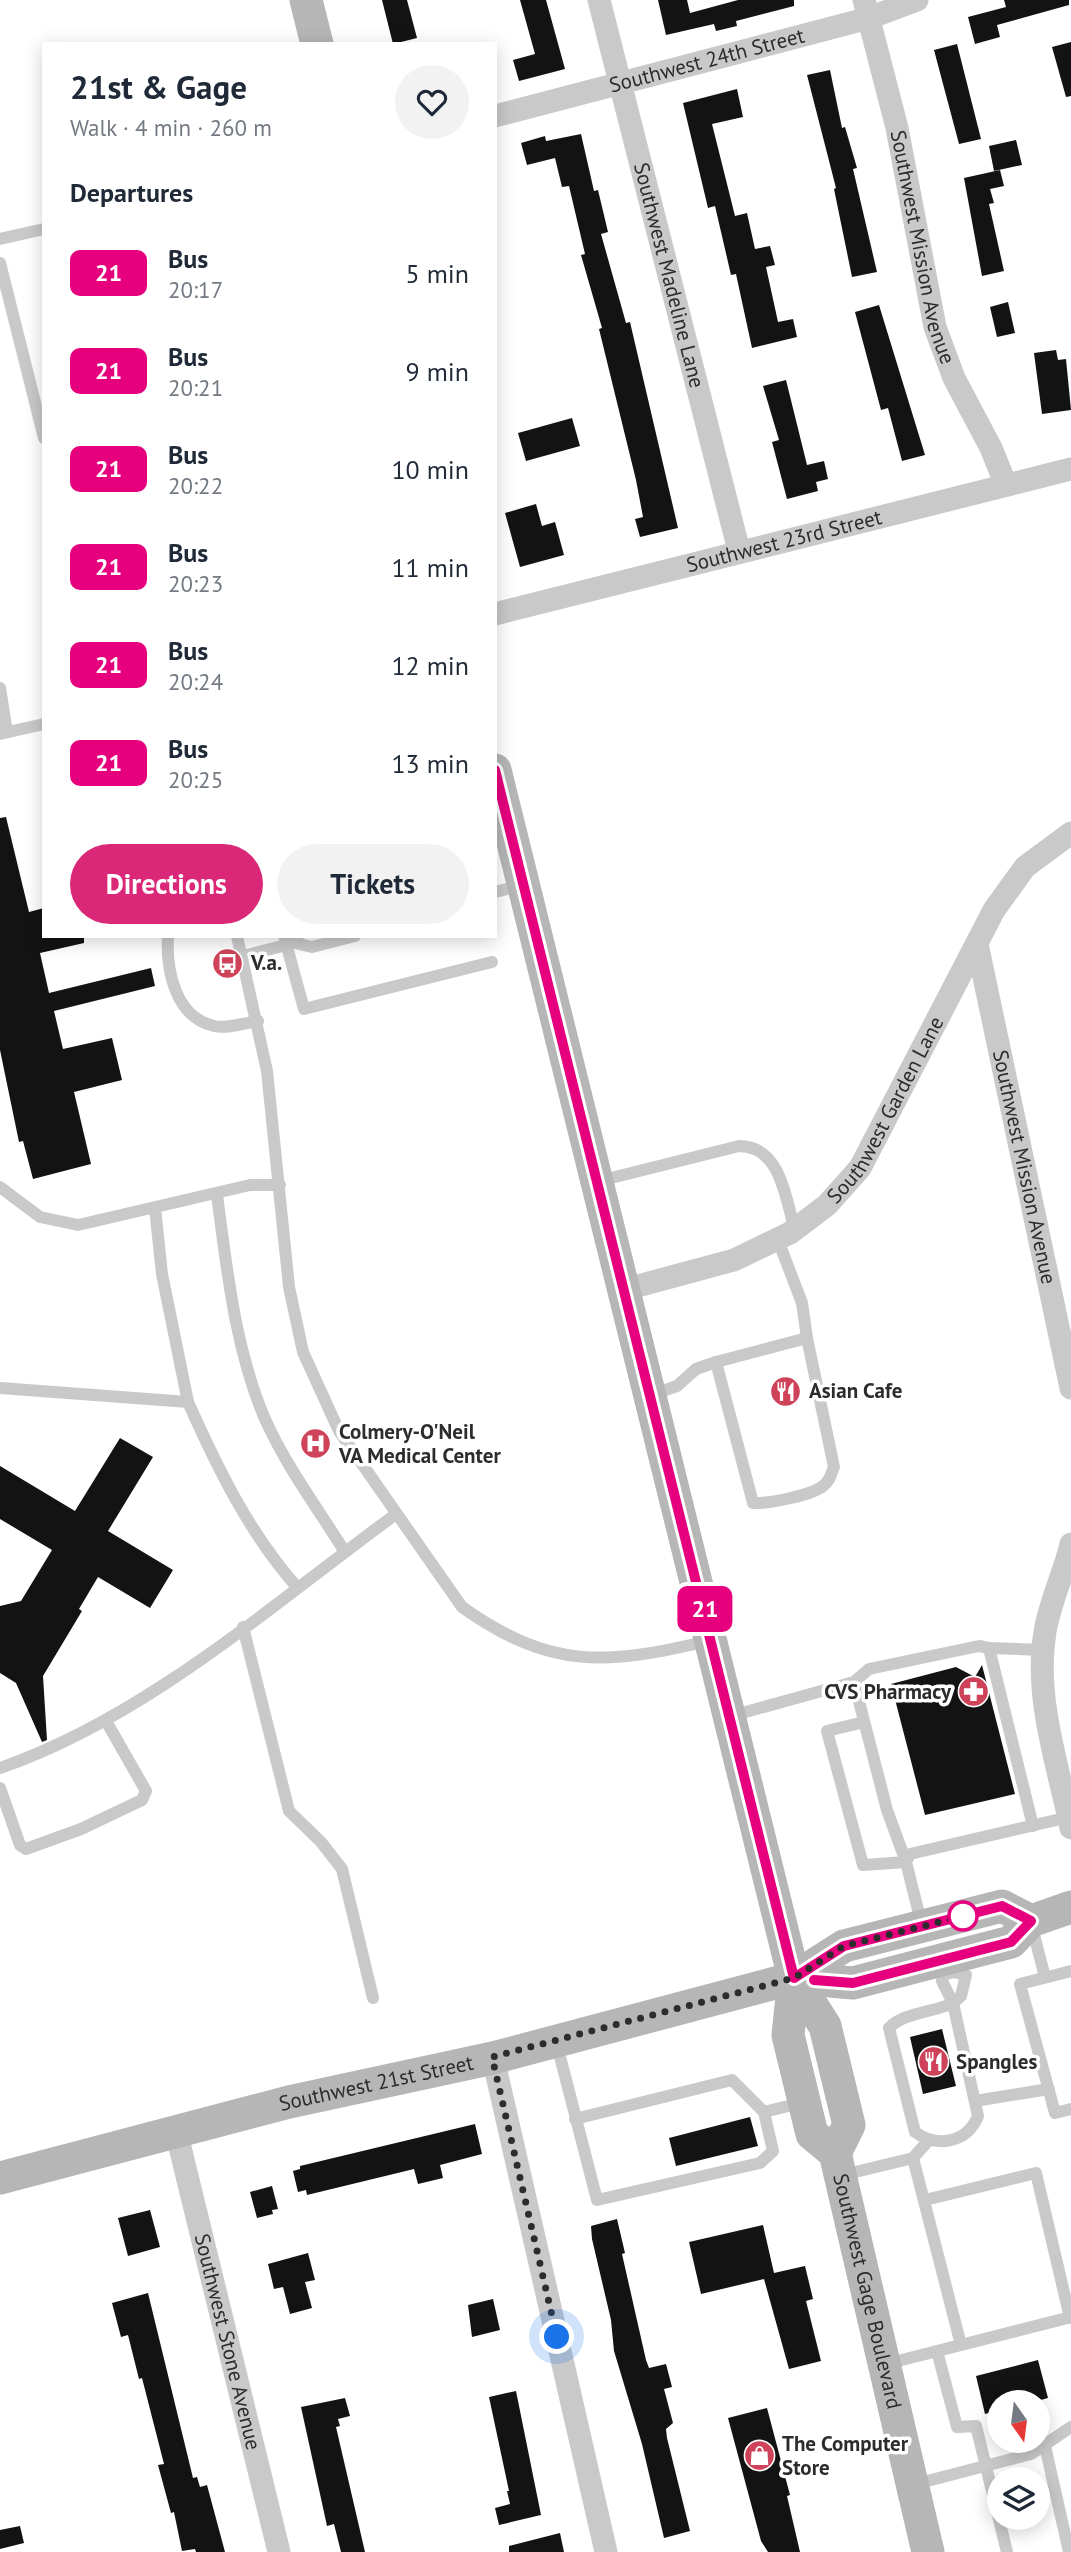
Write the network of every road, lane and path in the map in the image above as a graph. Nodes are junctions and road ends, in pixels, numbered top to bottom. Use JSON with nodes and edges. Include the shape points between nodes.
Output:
{"nodes":[{"id":1,"x":306,"y":0,"type":"edge"},
{"id":2,"x":599,"y":0,"type":"edge"},
{"id":3,"x":918,"y":0,"type":"edge"},
{"id":4,"x":867,"y":9,"type":"edge"},
{"id":5,"x":316,"y":42,"type":"edge"},
{"id":6,"x":620,"y":82,"type":"junction"},
{"id":7,"x":497,"y":115,"type":"edge"},
{"id":8,"x":42,"y":229,"type":"edge"},
{"id":9,"x":0,"y":239,"type":"edge"},
{"id":10,"x":0,"y":263,"type":"edge"},
{"id":11,"x":42,"y":430,"type":"edge"},
{"id":12,"x":1070,"y":474,"type":"edge"},
{"id":13,"x":1006,"y":485,"type":"junction"},
{"id":14,"x":739,"y":551,"type":"junction"},
{"id":15,"x":497,"y":613,"type":"edge"},
{"id":16,"x":0,"y":688,"type":"edge"},
{"id":17,"x":42,"y":724,"type":"edge"},
{"id":18,"x":4,"y":733,"type":"edge"},
{"id":19,"x":497,"y":787,"type":"edge"},
{"id":20,"x":1071,"y":833,"type":"edge"},
{"id":21,"x":509,"y":888,"type":"edge"},
{"id":22,"x":168,"y":938,"type":"edge"},
{"id":23,"x":238,"y":938,"type":"edge"},
{"id":24,"x":347,"y":938,"type":"edge"},
{"id":25,"x":291,"y":940,"type":"edge"},
{"id":26,"x":977,"y":944,"type":"junction"},
{"id":27,"x":243,"y":957,"type":"junction"},
{"id":28,"x":492,"y":962,"type":"dead end"},
{"id":29,"x":258,"y":1021,"type":"junction"},
{"id":30,"x":596,"y":1181,"type":"junction"},
{"id":31,"x":280,"y":1185,"type":"junction"},
{"id":32,"x":0,"y":1187,"type":"edge"},
{"id":33,"x":217,"y":1195,"type":"junction"},
{"id":34,"x":155,"y":1208,"type":"junction"},
{"id":35,"x":787,"y":1235,"type":"junction"},
{"id":36,"x":622,"y":1290,"type":"junction"},
{"id":37,"x":807,"y":1338,"type":"junction"},
{"id":38,"x":716,"y":1362,"type":"junction"},
{"id":39,"x":0,"y":1388,"type":"edge"},
{"id":40,"x":1071,"y":1388,"type":"edge"},
{"id":41,"x":648,"y":1396,"type":"junction"},
{"id":42,"x":188,"y":1402,"type":"junction"},
{"id":43,"x":396,"y":1514,"type":"junction"},
{"id":44,"x":1071,"y":1544,"type":"edge"},
{"id":45,"x":345,"y":1552,"type":"junction"},
{"id":46,"x":297,"y":1587,"type":"junction"},
{"id":47,"x":243,"y":1627,"type":"junction"},
{"id":48,"x":713,"y":1640,"type":"junction"},
{"id":49,"x":989,"y":1648,"type":"junction"},
{"id":50,"x":1044,"y":1650,"type":"junction"},
{"id":51,"x":854,"y":1682,"type":"junction"},
{"id":52,"x":731,"y":1716,"type":"junction"},
{"id":53,"x":106,"y":1721,"type":"junction"},
{"id":54,"x":864,"y":1722,"type":"junction"},
{"id":55,"x":0,"y":1768,"type":"edge"},
{"id":56,"x":0,"y":1788,"type":"edge"},
{"id":57,"x":1070,"y":1823,"type":"edge"},
{"id":58,"x":1033,"y":1826,"type":"junction"},
{"id":59,"x":906,"y":1863,"type":"junction"},
{"id":60,"x":1071,"y":1907,"type":"edge"},
{"id":61,"x":1031,"y":1921,"type":"junction"},
{"id":62,"x":922,"y":1926,"type":"junction"},
{"id":63,"x":956,"y":1968,"type":"junction"},
{"id":64,"x":1071,"y":1971,"type":"edge"},
{"id":65,"x":1045,"y":1977,"type":"junction"},
{"id":66,"x":794,"y":1978,"type":"junction"},
{"id":67,"x":373,"y":1998,"type":"dead end"},
{"id":68,"x":953,"y":2003,"type":"junction"},
{"id":69,"x":556,"y":2041,"type":"junction"},
{"id":70,"x":492,"y":2057,"type":"junction"},
{"id":71,"x":1049,"y":2089,"type":"junction"},
{"id":72,"x":975,"y":2101,"type":"junction"},
{"id":73,"x":804,"y":2102,"type":"junction"},
{"id":74,"x":1071,"y":2109,"type":"edge"},
{"id":75,"x":764,"y":2112,"type":"junction"},
{"id":76,"x":575,"y":2119,"type":"junction"},
{"id":77,"x":176,"y":2131,"type":"junction"},
{"id":78,"x":928,"y":2141,"type":"junction"},
{"id":79,"x":913,"y":2158,"type":"junction"},
{"id":80,"x":837,"y":2164,"type":"junction"},
{"id":81,"x":0,"y":2178,"type":"edge"},
{"id":82,"x":925,"y":2200,"type":"junction"},
{"id":83,"x":1070,"y":2318,"type":"edge"},
{"id":84,"x":961,"y":2345,"type":"junction"},
{"id":85,"x":937,"y":2351,"type":"junction"},
{"id":86,"x":886,"y":2364,"type":"junction"},
{"id":87,"x":1071,"y":2427,"type":"edge"},
{"id":88,"x":1050,"y":2442,"type":"edge"},
{"id":89,"x":1031,"y":2454,"type":"edge"},
{"id":90,"x":1047,"y":2454,"type":"edge"},
{"id":91,"x":986,"y":2466,"type":"junction"},
{"id":92,"x":912,"y":2485,"type":"junction"},
{"id":93,"x":279,"y":2552,"type":"edge"},
{"id":94,"x":606,"y":2552,"type":"edge"},
{"id":95,"x":928,"y":2552,"type":"edge"},
{"id":96,"x":1007,"y":2552,"type":"edge"},
{"id":97,"x":1069,"y":2552,"type":"edge"}],
"edges":[{"from":1,"to":5,"type":"main road"},
{"from":2,"to":6,"type":"street","name":"Southwest Madeline Lane"},
{"from":3,"to":4,"type":"street","name":"Southwest 24th Street"},
{"from":4,"to":6,"type":"street","name":"Southwest 24th Street"},
{"from":4,"to":13,"type":"street","name":"Southwest Mission Avenue","via":[[897,128],[935,327],[954,378]]},
{"from":6,"to":7,"type":"street","name":"Southwest 24th Street"},
{"from":6,"to":14,"type":"street","name":"Southwest Madeline Lane"},
{"from":8,"to":9,"type":"lane"},
{"from":10,"to":11,"type":"lane"},
{"from":12,"to":13,"type":"street","name":"Southwest 23rd Street"},
{"from":13,"to":14,"type":"street","name":"Southwest 23rd Street"},
{"from":14,"to":15,"type":"street","name":"Southwest 23rd Street"},
{"from":16,"to":18,"type":"lane"},
{"from":17,"to":18,"type":"lane"},
{"from":19,"to":21,"type":"main road","name":"Southwest Gage Boulevard"},
{"from":20,"to":26,"type":"street","name":"Southwest Garden Lane","via":[[1013,880]]},
{"from":21,"to":30,"type":"main road","name":"Southwest Gage Boulevard"},
{"from":22,"to":29,"type":"lane","via":[[168,971],[177,996],[192,1015],[215,1027]]},
{"from":23,"to":27,"type":"lane"},
{"from":24,"to":25,"type":"lane","via":[[313,947]]},
{"from":25,"to":27,"type":"lane"},
{"from":25,"to":28,"type":"lane","via":[[304,1009]]},
{"from":26,"to":35,"type":"street","name":"Southwest Garden Lane","via":[[860,1168],[827,1205]]},
{"from":26,"to":40,"type":"street","name":"Southwest Mission Avenue"},
{"from":27,"to":29,"type":"lane"},
{"from":29,"to":31,"type":"lane"},
{"from":30,"to":35,"type":"lane","via":[[750,1146],[773,1164]]},
{"from":30,"to":36,"type":"main road","name":"Southwest Gage Boulevard"},
{"from":31,"to":33,"type":"lane","via":[[250,1185]]},
{"from":31,"to":43,"type":"lane","via":[[289,1287],[303,1352],[339,1431]]},
{"from":32,"to":34,"type":"lane","via":[[40,1217],[63,1224],[78,1225]]},
{"from":33,"to":34,"type":"lane"},
{"from":33,"to":45,"type":"lane","via":[[239,1333],[254,1386],[284,1454]]},
{"from":34,"to":42,"type":"lane","via":[[162,1274]]},
{"from":35,"to":36,"type":"street","name":"Southwest Garden Lane","via":[[734,1260]]},
{"from":35,"to":37,"type":"lane"},
{"from":36,"to":41,"type":"main road","name":"Southwest Gage Boulevard"},
{"from":37,"to":38,"type":"lane"},
{"from":37,"to":38,"type":"lane","via":[[834,1467],[821,1488],[765,1503],[753,1503]]},
{"from":38,"to":41,"type":"lane","via":[[696,1369],[677,1386]]},
{"from":39,"to":42,"type":"lane"},
{"from":41,"to":48,"type":"main road","name":"Southwest Gage Boulevard"},
{"from":42,"to":46,"type":"lane","via":[[236,1502]]},
{"from":43,"to":45,"type":"lane"},
{"from":43,"to":48,"type":"lane","via":[[462,1607],[522,1643],[565,1656],[609,1659]]},
{"from":44,"to":50,"type":"street","via":[[1051,1607]]},
{"from":45,"to":46,"type":"lane"},
{"from":46,"to":47,"type":"lane"},
{"from":47,"to":53,"type":"lane","via":[[162,1687]]},
{"from":47,"to":67,"type":"lane","via":[[289,1811],[342,1869]]},
{"from":48,"to":52,"type":"main road","name":"Southwest Gage Boulevard"},
{"from":49,"to":50,"type":"lane"},
{"from":49,"to":51,"type":"lane","via":[[979,1646],[869,1669]]},
{"from":49,"to":58,"type":"lane"},
{"from":50,"to":57,"type":"street","via":[[1046,1711]]},
{"from":51,"to":52,"type":"lane"},
{"from":51,"to":54,"type":"lane"},
{"from":52,"to":66,"type":"main road","name":"Southwest Gage Boulevard"},
{"from":53,"to":55,"type":"lane"},
{"from":53,"to":56,"type":"lane","via":[[146,1791],[142,1800],[26,1849],[20,1845]]},
{"from":54,"to":59,"type":"lane"},
{"from":54,"to":59,"type":"lane","via":[[827,1731],[863,1865]]},
{"from":57,"to":58,"type":"lane"},
{"from":58,"to":59,"type":"lane","via":[[910,1854]]},
{"from":59,"to":62,"type":"lane"},
{"from":60,"to":61,"type":"main road","name":"Southwest 21st Street"},
{"from":61,"to":62,"type":"main road","name":"Southwest 21st Street","via":[[1002,1906]]},
{"from":61,"to":63,"type":"main road","name":"Southwest 21st Street","via":[[1011,1942]]},
{"from":61,"to":65,"type":"lane"},
{"from":62,"to":66,"type":"main road","name":"Southwest 21st Street","via":[[844,1946]]},
{"from":63,"to":66,"type":"main road","name":"Southwest 21st Street","via":[[853,1983]]},
{"from":63,"to":68,"type":"lane","via":[[961,1996]]},
{"from":63,"to":68,"type":"lane","via":[[943,1975],[942,1981]]},
{"from":64,"to":65,"type":"lane"},
{"from":65,"to":71,"type":"lane","via":[[1020,1984]]},
{"from":66,"to":69,"type":"main road","name":"Southwest 21st Street"},
{"from":66,"to":73,"type":"main road","name":"Southwest Gage Boulevard","via":[[788,2035]]},
{"from":66,"to":80,"type":"main road","name":"Southwest Gage Boulevard","via":[[825,2026],[849,2125]]},
{"from":68,"to":72,"type":"lane"},
{"from":68,"to":78,"type":"lane","via":[[895,2022],[890,2028],[915,2132]]},
{"from":69,"to":70,"type":"main road","name":"Southwest 21st Street"},
{"from":69,"to":76,"type":"lane"},
{"from":70,"to":77,"type":"main road","name":"Southwest 21st Street"},
{"from":70,"to":94,"type":"street"},
{"from":71,"to":72,"type":"lane"},
{"from":71,"to":74,"type":"lane","via":[[1055,2113]]},
{"from":72,"to":78,"type":"lane","via":[[978,2116],[974,2127],[958,2138]]},
{"from":73,"to":75,"type":"lane"},
{"from":73,"to":80,"type":"main road","name":"Southwest Gage Boulevard","via":[[812,2134]]},
{"from":75,"to":76,"type":"lane","via":[[732,2080]]},
{"from":75,"to":76,"type":"lane","via":[[773,2151],[760,2163],[597,2200]]},
{"from":77,"to":81,"type":"main road","name":"Southwest 21st Street"},
{"from":77,"to":93,"type":"street","name":"Southwest Stone Avenue"},
{"from":78,"to":79,"type":"lane"},
{"from":79,"to":80,"type":"lane"},
{"from":79,"to":82,"type":"lane"},
{"from":80,"to":86,"type":"main road","name":"Southwest Gage Boulevard"},
{"from":82,"to":83,"type":"lane","via":[[1036,2174]]},
{"from":82,"to":84,"type":"lane"},
{"from":83,"to":84,"type":"lane"},
{"from":84,"to":85,"type":"lane"},
{"from":85,"to":86,"type":"lane"},
{"from":85,"to":91,"type":"lane","via":[[957,2427],[976,2426]]},
{"from":86,"to":92,"type":"main road","name":"Southwest Gage Boulevard"},
{"from":87,"to":88,"type":"lane"},
{"from":89,"to":91,"type":"lane"},
{"from":90,"to":97,"type":"lane"},
{"from":91,"to":92,"type":"lane"},
{"from":91,"to":96,"type":"lane"},
{"from":92,"to":95,"type":"main road","name":"Southwest Gage Boulevard"}]}
